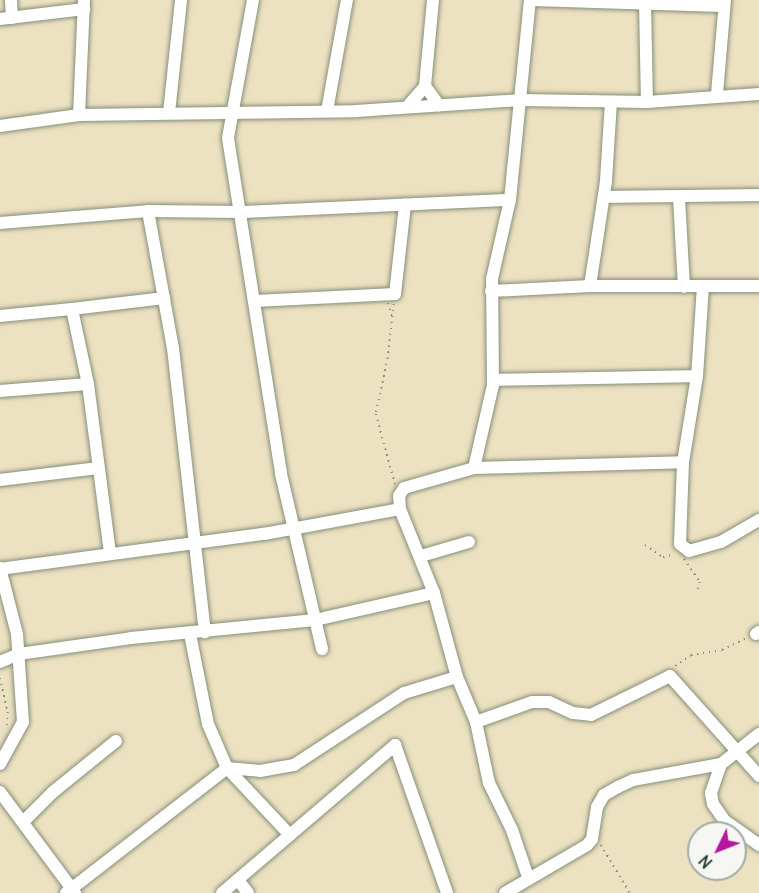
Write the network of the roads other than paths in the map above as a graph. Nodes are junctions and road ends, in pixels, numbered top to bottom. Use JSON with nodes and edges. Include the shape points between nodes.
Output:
{"nodes":[{"id":1,"x":10,"y":0,"type":"edge"},
{"id":2,"x":181,"y":0,"type":"edge"},
{"id":3,"x":253,"y":0,"type":"edge"},
{"id":4,"x":347,"y":0,"type":"edge"},
{"id":5,"x":433,"y":0,"type":"edge"},
{"id":6,"x":645,"y":1,"type":"edge"},
{"id":7,"x":725,"y":3,"type":"edge"},
{"id":8,"x":84,"y":5,"type":"edge"},
{"id":9,"x":6,"y":19,"type":"edge"},
{"id":10,"x":425,"y":86,"type":"junction"},
{"id":11,"x":717,"y":94,"type":"junction"},
{"id":12,"x":759,"y":94,"type":"edge"},
{"id":13,"x":520,"y":100,"type":"junction"},
{"id":14,"x":610,"y":102,"type":"junction"},
{"id":15,"x":646,"y":102,"type":"junction"},
{"id":16,"x":439,"y":105,"type":"junction"},
{"id":17,"x":407,"y":107,"type":"junction"},
{"id":18,"x":327,"y":111,"type":"junction"},
{"id":19,"x":232,"y":112,"type":"junction"},
{"id":20,"x":169,"y":114,"type":"junction"},
{"id":21,"x":79,"y":116,"type":"junction"},
{"id":22,"x":0,"y":126,"type":"edge"},
{"id":23,"x":759,"y":195,"type":"edge"},
{"id":24,"x":604,"y":197,"type":"junction"},
{"id":25,"x":679,"y":198,"type":"junction"},
{"id":26,"x":510,"y":200,"type":"junction"},
{"id":27,"x":405,"y":205,"type":"junction"},
{"id":28,"x":148,"y":211,"type":"junction"},
{"id":29,"x":243,"y":212,"type":"junction"},
{"id":30,"x":0,"y":223,"type":"edge"},
{"id":31,"x":590,"y":286,"type":"junction"},
{"id":32,"x":703,"y":286,"type":"junction"},
{"id":33,"x":759,"y":286,"type":"edge"},
{"id":34,"x":684,"y":287,"type":"junction"},
{"id":35,"x":491,"y":291,"type":"junction"},
{"id":36,"x":164,"y":298,"type":"junction"},
{"id":37,"x":255,"y":301,"type":"junction"},
{"id":38,"x":72,"y":309,"type":"junction"},
{"id":39,"x":0,"y":316,"type":"edge"},
{"id":40,"x":697,"y":376,"type":"junction"},
{"id":41,"x":493,"y":380,"type":"junction"},
{"id":42,"x":88,"y":384,"type":"junction"},
{"id":43,"x":0,"y":391,"type":"edge"},
{"id":44,"x":682,"y":462,"type":"junction"},
{"id":45,"x":99,"y":468,"type":"junction"},
{"id":46,"x":474,"y":468,"type":"junction"},
{"id":47,"x":0,"y":480,"type":"edge"},
{"id":48,"x":400,"y":503,"type":"junction"},
{"id":49,"x":759,"y":520,"type":"edge"},
{"id":50,"x":296,"y":529,"type":"junction"},
{"id":51,"x":196,"y":540,"type":"junction"},
{"id":52,"x":469,"y":542,"type":"dead end"},
{"id":53,"x":110,"y":553,"type":"junction"},
{"id":54,"x":421,"y":556,"type":"junction"},
{"id":55,"x":0,"y":569,"type":"edge"},
{"id":56,"x":434,"y":592,"type":"junction"},
{"id":57,"x":315,"y":620,"type":"junction"},
{"id":58,"x":205,"y":632,"type":"junction"},
{"id":59,"x":190,"y":634,"type":"junction"},
{"id":60,"x":322,"y":649,"type":"dead end"},
{"id":61,"x":19,"y":654,"type":"junction"},
{"id":62,"x":0,"y":662,"type":"edge"},
{"id":63,"x":458,"y":676,"type":"junction"},
{"id":64,"x":476,"y":722,"type":"junction"},
{"id":65,"x":759,"y":734,"type":"edge"},
{"id":66,"x":116,"y":741,"type":"dead end"},
{"id":67,"x":735,"y":749,"type":"junction"},
{"id":68,"x":0,"y":764,"type":"edge"},
{"id":69,"x":721,"y":764,"type":"junction"},
{"id":70,"x":227,"y":768,"type":"junction"},
{"id":71,"x":759,"y":776,"type":"edge"},
{"id":72,"x":0,"y":792,"type":"edge"},
{"id":73,"x":23,"y":822,"type":"junction"},
{"id":74,"x":290,"y":835,"type":"junction"},
{"id":75,"x":759,"y":844,"type":"edge"},
{"id":76,"x":528,"y":877,"type":"junction"},
{"id":77,"x":238,"y":880,"type":"junction"},
{"id":78,"x":71,"y":892,"type":"edge"},
{"id":79,"x":508,"y":892,"type":"edge"},
{"id":80,"x":222,"y":893,"type":"edge"},
{"id":81,"x":248,"y":893,"type":"edge"},
{"id":82,"x":447,"y":893,"type":"edge"}],
"edges":[{"from":1,"to":9,"type":"street"},
{"from":2,"to":20,"type":"street"},
{"from":3,"to":19,"type":"street"},
{"from":4,"to":18,"type":"street"},
{"from":5,"to":10,"type":"street"},
{"from":6,"to":7,"type":"street"},
{"from":6,"to":13,"type":"street","via":[[530,0]]},
{"from":6,"to":15,"type":"street"},
{"from":7,"to":11,"type":"street"},
{"from":8,"to":9,"type":"street"},
{"from":8,"to":21,"type":"street"},
{"from":10,"to":16,"type":"street"},
{"from":10,"to":17,"type":"street"},
{"from":11,"to":12,"type":"street"},
{"from":11,"to":15,"type":"street"},
{"from":13,"to":14,"type":"street"},
{"from":13,"to":16,"type":"street"},
{"from":13,"to":26,"type":"street"},
{"from":14,"to":15,"type":"street"},
{"from":14,"to":24,"type":"street"},
{"from":16,"to":17,"type":"street"},
{"from":17,"to":18,"type":"street"},
{"from":18,"to":19,"type":"street"},
{"from":19,"to":20,"type":"street"},
{"from":19,"to":29,"type":"street","via":[[228,138]]},
{"from":20,"to":21,"type":"street"},
{"from":21,"to":22,"type":"street"},
{"from":23,"to":25,"type":"street"},
{"from":24,"to":25,"type":"street"},
{"from":24,"to":31,"type":"street"},
{"from":25,"to":34,"type":"street"},
{"from":26,"to":27,"type":"street"},
{"from":26,"to":35,"type":"street"},
{"from":27,"to":29,"type":"street"},
{"from":27,"to":37,"type":"street","via":[[395,294]]},
{"from":28,"to":29,"type":"street"},
{"from":28,"to":30,"type":"street"},
{"from":28,"to":36,"type":"street"},
{"from":29,"to":37,"type":"street"},
{"from":31,"to":34,"type":"street"},
{"from":31,"to":35,"type":"street"},
{"from":32,"to":33,"type":"street"},
{"from":32,"to":34,"type":"street"},
{"from":32,"to":40,"type":"street"},
{"from":35,"to":41,"type":"street"},
{"from":36,"to":38,"type":"street"},
{"from":36,"to":51,"type":"street"},
{"from":37,"to":50,"type":"street","via":[[281,474]]},
{"from":38,"to":39,"type":"street"},
{"from":38,"to":42,"type":"street"},
{"from":40,"to":41,"type":"street"},
{"from":40,"to":44,"type":"street"},
{"from":41,"to":46,"type":"street"},
{"from":42,"to":43,"type":"street"},
{"from":42,"to":45,"type":"street"},
{"from":44,"to":46,"type":"street"},
{"from":44,"to":49,"type":"street","via":[[683,549],[730,539]]},
{"from":45,"to":47,"type":"street"},
{"from":45,"to":53,"type":"street"},
{"from":46,"to":48,"type":"street","via":[[410,485]]},
{"from":48,"to":50,"type":"street"},
{"from":48,"to":54,"type":"street"},
{"from":50,"to":51,"type":"street"},
{"from":50,"to":57,"type":"street"},
{"from":51,"to":53,"type":"street"},
{"from":51,"to":58,"type":"street"},
{"from":52,"to":54,"type":"street"},
{"from":53,"to":55,"type":"street"},
{"from":54,"to":56,"type":"street"},
{"from":55,"to":61,"type":"street","via":[[13,611]]},
{"from":56,"to":57,"type":"street"},
{"from":56,"to":63,"type":"street"},
{"from":57,"to":58,"type":"street"},
{"from":57,"to":60,"type":"street"},
{"from":58,"to":59,"type":"street"},
{"from":59,"to":61,"type":"street"},
{"from":59,"to":70,"type":"street","via":[[208,724]]},
{"from":61,"to":62,"type":"street"},
{"from":61,"to":68,"type":"street","via":[[23,722]]},
{"from":63,"to":64,"type":"street"},
{"from":63,"to":70,"type":"street","via":[[404,693],[294,765],[260,771]]},
{"from":64,"to":67,"type":"street","via":[[515,705],[541,701],[591,715],[670,676]]},
{"from":64,"to":76,"type":"street","via":[[489,783],[512,830]]},
{"from":65,"to":67,"type":"street"},
{"from":66,"to":73,"type":"street"},
{"from":67,"to":69,"type":"street"},
{"from":67,"to":71,"type":"street"},
{"from":69,"to":75,"type":"street","via":[[713,780],[713,804],[725,821]]},
{"from":69,"to":76,"type":"street","via":[[633,780],[604,795],[587,845]]},
{"from":70,"to":74,"type":"street"},
{"from":70,"to":78,"type":"street"},
{"from":72,"to":73,"type":"street"},
{"from":73,"to":78,"type":"street"},
{"from":74,"to":77,"type":"street"},
{"from":74,"to":82,"type":"street","via":[[395,745]]},
{"from":76,"to":79,"type":"street"},
{"from":77,"to":80,"type":"street"},
{"from":77,"to":81,"type":"street"}]}
